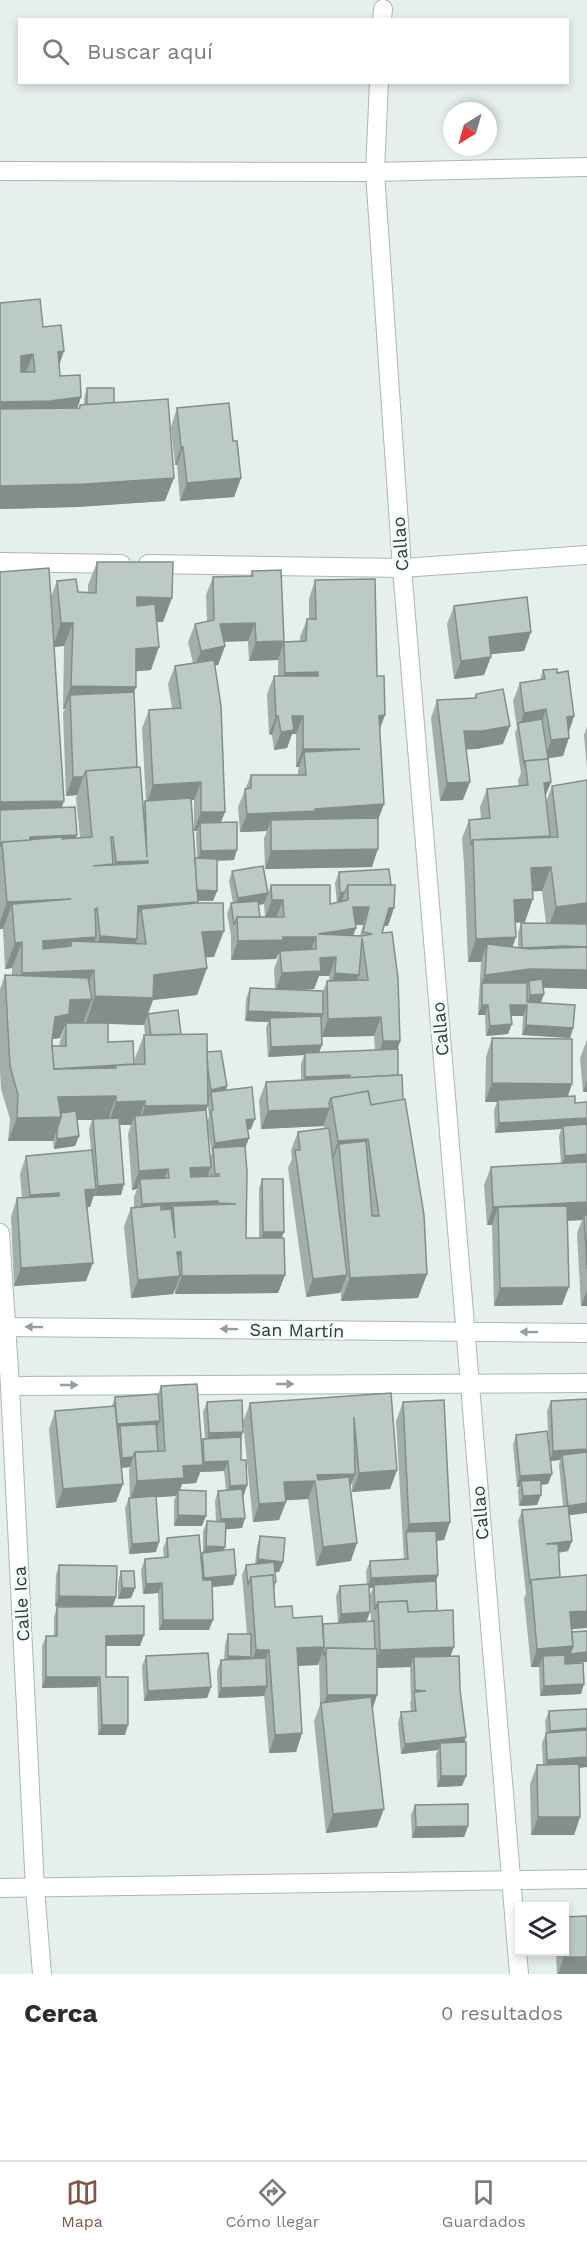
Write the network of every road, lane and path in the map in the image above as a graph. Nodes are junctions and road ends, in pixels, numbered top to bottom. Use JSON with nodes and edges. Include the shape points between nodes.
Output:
{"nodes":[{"id":1,"x":380,"y":84,"type":"edge"},
{"id":2,"x":587,"y":167,"type":"edge"},
{"id":3,"x":0,"y":171,"type":"edge"},
{"id":4,"x":375,"y":172,"type":"junction"},
{"id":5,"x":587,"y":555,"type":"edge"},
{"id":6,"x":0,"y":562,"type":"edge"},
{"id":7,"x":402,"y":568,"type":"junction"},
{"id":8,"x":0,"y":1233,"type":"edge"},
{"id":9,"x":7,"y":1327,"type":"junction"},
{"id":10,"x":466,"y":1332,"type":"junction"},
{"id":11,"x":587,"y":1333,"type":"edge"},
{"id":12,"x":470,"y":1383,"type":"junction"},
{"id":13,"x":587,"y":1383,"type":"edge"},
{"id":14,"x":10,"y":1386,"type":"junction"},
{"id":15,"x":587,"y":1879,"type":"edge"},
{"id":16,"x":511,"y":1880,"type":"junction"},
{"id":17,"x":0,"y":1888,"type":"edge"},
{"id":18,"x":35,"y":1888,"type":"junction"},
{"id":19,"x":42,"y":1974,"type":"edge"},
{"id":20,"x":519,"y":1974,"type":"edge"}],
"edges":[{"from":1,"to":4,"type":"street","name":"Callao"},
{"from":2,"to":4,"type":"street"},
{"from":3,"to":4,"type":"street"},
{"from":4,"to":7,"type":"street","name":"Callao"},
{"from":5,"to":7,"type":"street"},
{"from":6,"to":7,"type":"street"},
{"from":7,"to":10,"type":"street","name":"Callao"},
{"from":8,"to":9,"type":"street","name":"Calle Ica"},
{"from":10,"to":9,"type":"street","name":"San Martín","one_way":true},
{"from":9,"to":14,"type":"street","name":"Calle Ica"},
{"from":11,"to":10,"type":"street","name":"San Martín","one_way":true},
{"from":10,"to":12,"type":"street","name":"Callao"},
{"from":12,"to":13,"type":"street"},
{"from":14,"to":12,"type":"street","one_way":true},
{"from":12,"to":16,"type":"street","name":"Callao"},
{"from":14,"to":18,"type":"street","name":"Calle Ica"},
{"from":15,"to":16,"type":"street"},
{"from":16,"to":18,"type":"street"},
{"from":16,"to":20,"type":"street","name":"Callao"},
{"from":17,"to":18,"type":"street"},
{"from":18,"to":19,"type":"street","name":"Calle Ica"}]}
